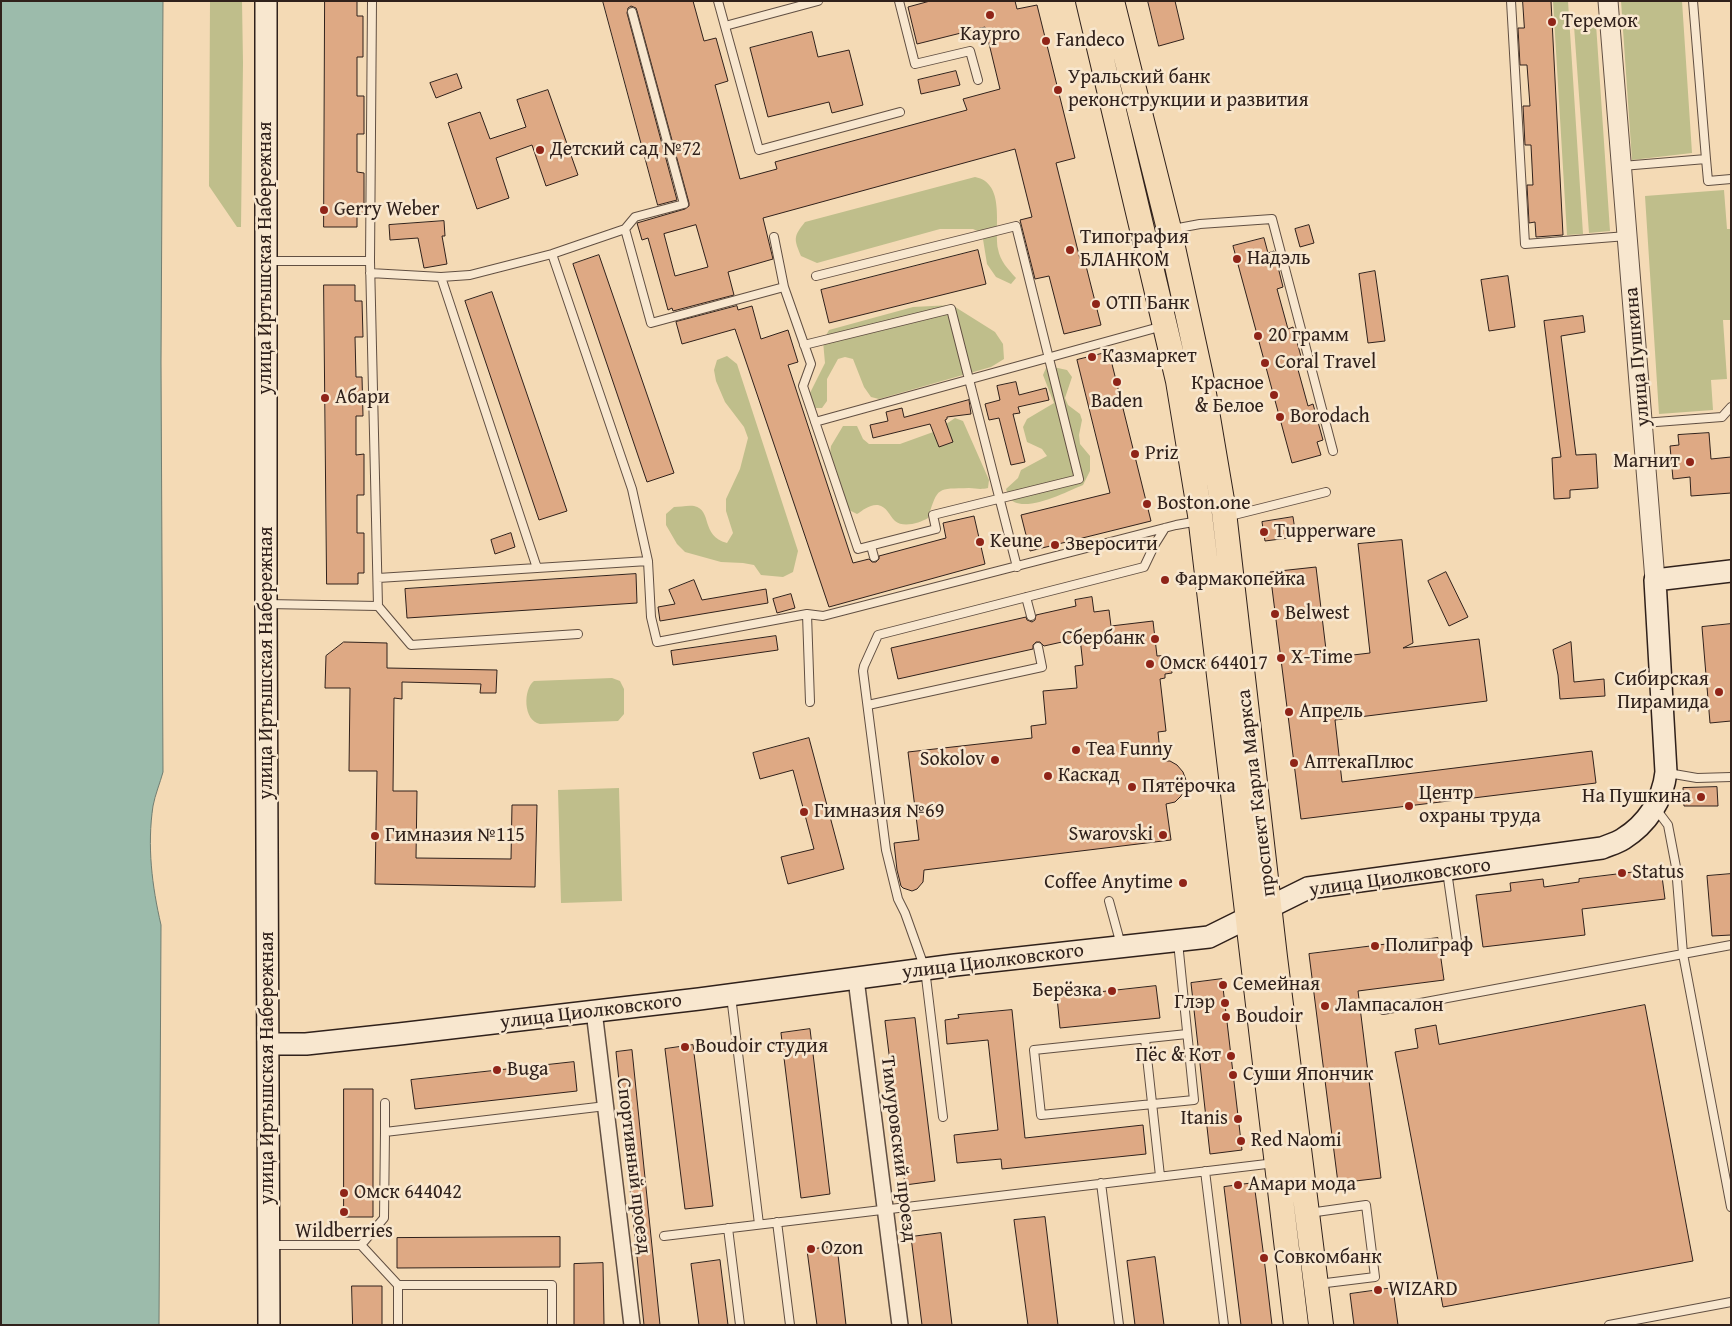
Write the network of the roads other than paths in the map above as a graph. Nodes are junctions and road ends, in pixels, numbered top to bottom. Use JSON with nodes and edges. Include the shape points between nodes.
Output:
{"nodes":[{"id":1,"x":266,"y":1,"type":"edge"},
{"id":2,"x":372,"y":1,"type":"edge"},
{"id":3,"x":718,"y":1,"type":"edge"},
{"id":4,"x":818,"y":1,"type":"edge"},
{"id":5,"x":899,"y":1,"type":"edge"},
{"id":6,"x":1088,"y":1,"type":"edge"},
{"id":7,"x":1112,"y":1,"type":"edge"},
{"id":8,"x":1511,"y":1,"type":"edge"},
{"id":9,"x":1608,"y":1,"type":"edge"},
{"id":10,"x":1693,"y":1,"type":"edge"},
{"id":11,"x":800,"y":4,"type":"edge"},
{"id":12,"x":632,"y":12,"type":"dead end"},
{"id":13,"x":725,"y":26,"type":"junction"},
{"id":14,"x":978,"y":80,"type":"dead end"},
{"id":15,"x":900,"y":112,"type":"dead end"},
{"id":16,"x":1706,"y":159,"type":"junction"},
{"id":17,"x":1622,"y":166,"type":"junction"},
{"id":18,"x":1731,"y":179,"type":"edge"},
{"id":19,"x":625,"y":229,"type":"junction"},
{"id":20,"x":1169,"y":229,"type":"junction"},
{"id":21,"x":1627,"y":236,"type":"junction"},
{"id":22,"x":774,"y":237,"type":"dead end"},
{"id":23,"x":552,"y":254,"type":"junction"},
{"id":24,"x":266,"y":261,"type":"junction"},
{"id":25,"x":370,"y":261,"type":"junction"},
{"id":26,"x":370,"y":273,"type":"junction"},
{"id":27,"x":816,"y":276,"type":"dead end"},
{"id":28,"x":441,"y":277,"type":"junction"},
{"id":29,"x":784,"y":287,"type":"junction"},
{"id":30,"x":1189,"y":321,"type":"junction"},
{"id":31,"x":1166,"y":325,"type":"junction"},
{"id":32,"x":804,"y":345,"type":"junction"},
{"id":33,"x":1049,"y":358,"type":"junction"},
{"id":34,"x":1190,"y":378,"type":"junction"},
{"id":35,"x":969,"y":380,"type":"junction"},
{"id":36,"x":1731,"y":407,"type":"edge"},
{"id":37,"x":815,"y":422,"type":"junction"},
{"id":38,"x":1643,"y":423,"type":"junction"},
{"id":39,"x":1333,"y":451,"type":"dead end"},
{"id":40,"x":1326,"y":492,"type":"dead end"},
{"id":41,"x":999,"y":499,"type":"junction"},
{"id":42,"x":1224,"y":517,"type":"junction"},
{"id":43,"x":1201,"y":521,"type":"junction"},
{"id":44,"x":1165,"y":528,"type":"junction"},
{"id":45,"x":871,"y":546,"type":"junction"},
{"id":46,"x":874,"y":557,"type":"dead end"},
{"id":47,"x":648,"y":561,"type":"junction"},
{"id":48,"x":1017,"y":567,"type":"junction"},
{"id":49,"x":538,"y":568,"type":"junction"},
{"id":50,"x":1731,"y":571,"type":"edge"},
{"id":51,"x":378,"y":578,"type":"junction"},
{"id":52,"x":1655,"y":580,"type":"junction"},
{"id":53,"x":1026,"y":597,"type":"junction"},
{"id":54,"x":266,"y":604,"type":"junction"},
{"id":55,"x":378,"y":606,"type":"junction"},
{"id":56,"x":807,"y":614,"type":"junction"},
{"id":57,"x":1031,"y":616,"type":"dead end"},
{"id":58,"x":578,"y":634,"type":"dead end"},
{"id":59,"x":1038,"y":647,"type":"dead end"},
{"id":60,"x":810,"y":702,"type":"dead end"},
{"id":61,"x":868,"y":705,"type":"junction"},
{"id":62,"x":1666,"y":772,"type":"junction"},
{"id":63,"x":1731,"y":777,"type":"edge"},
{"id":64,"x":1655,"y":807,"type":"junction"},
{"id":65,"x":1447,"y":870,"type":"junction"},
{"id":66,"x":1109,"y":901,"type":"dead end"},
{"id":67,"x":1270,"y":907,"type":"junction"},
{"id":68,"x":1248,"y":919,"type":"junction"},
{"id":69,"x":1178,"y":940,"type":"junction"},
{"id":70,"x":1457,"y":941,"type":"dead end"},
{"id":71,"x":1731,"y":945,"type":"edge"},
{"id":72,"x":1122,"y":946,"type":"junction"},
{"id":73,"x":1684,"y":954,"type":"junction"},
{"id":74,"x":925,"y":969,"type":"junction"},
{"id":75,"x":856,"y":979,"type":"junction"},
{"id":76,"x":731,"y":995,"type":"junction"},
{"id":77,"x":1383,"y":1010,"type":"dead end"},
{"id":78,"x":594,"y":1012,"type":"junction"},
{"id":79,"x":1187,"y":1034,"type":"junction"},
{"id":80,"x":1146,"y":1038,"type":"junction"},
{"id":81,"x":268,"y":1044,"type":"junction"},
{"id":82,"x":385,"y":1103,"type":"dead end"},
{"id":83,"x":1152,"y":1104,"type":"junction"},
{"id":84,"x":606,"y":1106,"type":"junction"},
{"id":85,"x":943,"y":1117,"type":"dead end"},
{"id":86,"x":384,"y":1132,"type":"junction"},
{"id":87,"x":1277,"y":1162,"type":"junction"},
{"id":88,"x":1205,"y":1171,"type":"junction"},
{"id":89,"x":1160,"y":1176,"type":"junction"},
{"id":90,"x":1101,"y":1183,"type":"junction"},
{"id":91,"x":1731,"y":1207,"type":"edge"},
{"id":92,"x":885,"y":1209,"type":"junction"},
{"id":93,"x":1307,"y":1213,"type":"junction"},
{"id":94,"x":777,"y":1222,"type":"junction"},
{"id":95,"x":759,"y":1224,"type":"junction"},
{"id":96,"x":728,"y":1228,"type":"junction"},
{"id":97,"x":664,"y":1236,"type":"dead end"},
{"id":98,"x":269,"y":1245,"type":"junction"},
{"id":99,"x":361,"y":1245,"type":"junction"},
{"id":100,"x":1316,"y":1284,"type":"junction"},
{"id":101,"x":398,"y":1285,"type":"junction"},
{"id":102,"x":1731,"y":1302,"type":"edge"},
{"id":103,"x":269,"y":1325,"type":"edge"},
{"id":104,"x":398,"y":1325,"type":"edge"},
{"id":105,"x":552,"y":1325,"type":"edge"},
{"id":106,"x":632,"y":1325,"type":"edge"},
{"id":107,"x":740,"y":1325,"type":"edge"},
{"id":108,"x":790,"y":1325,"type":"edge"},
{"id":109,"x":900,"y":1325,"type":"edge"},
{"id":110,"x":1119,"y":1325,"type":"edge"},
{"id":111,"x":1224,"y":1325,"type":"edge"},
{"id":112,"x":1296,"y":1325,"type":"edge"},
{"id":113,"x":1321,"y":1325,"type":"edge"},
{"id":114,"x":1609,"y":1325,"type":"edge"}],
"edges":[{"from":1,"to":24,"type":"main road","name":"улица Иртышская Набережная"},
{"from":2,"to":25,"type":"lane"},
{"from":3,"to":13,"type":"lane"},
{"from":4,"to":11,"type":"lane"},
{"from":5,"to":14,"type":"lane","via":[[915,64],[970,51]]},
{"from":6,"to":31,"type":"main road","name":"проспект Карла Маркса"},
{"from":7,"to":20,"type":"main road","name":"проспект Карла Маркса"},
{"from":8,"to":21,"type":"lane","via":[[1525,244]]},
{"from":9,"to":17,"type":"street","name":"улица Пушкина"},
{"from":10,"to":16,"type":"lane"},
{"from":11,"to":13,"type":"lane"},
{"from":12,"to":19,"type":"lane","via":[[684,204],[635,217]]},
{"from":13,"to":15,"type":"lane","via":[[759,150]]},
{"from":16,"to":17,"type":"lane"},
{"from":16,"to":18,"type":"lane","via":[[1708,181]]},
{"from":17,"to":21,"type":"street","name":"улица Пушкина"},
{"from":19,"to":23,"type":"lane"},
{"from":19,"to":29,"type":"lane","via":[[651,323]]},
{"from":20,"to":30,"type":"main road","name":"проспект Карла Маркса"},
{"from":20,"to":39,"type":"lane","via":[[1272,219]]},
{"from":21,"to":38,"type":"street","name":"улица Пушкина"},
{"from":22,"to":29,"type":"lane"},
{"from":23,"to":28,"type":"lane","via":[[470,275]]},
{"from":23,"to":47,"type":"lane","via":[[632,489]]},
{"from":24,"to":25,"type":"lane"},
{"from":24,"to":54,"type":"main road","name":"улица Иртышская Набережная"},
{"from":25,"to":26,"type":"lane"},
{"from":26,"to":28,"type":"lane"},
{"from":26,"to":51,"type":"lane"},
{"from":27,"to":33,"type":"lane","via":[[1016,226]]},
{"from":28,"to":49,"type":"lane"},
{"from":29,"to":32,"type":"lane"},
{"from":30,"to":31,"type":"main road"},
{"from":30,"to":34,"type":"main road","name":"проспект Карла Маркса"},
{"from":31,"to":33,"type":"lane"},
{"from":31,"to":34,"type":"main road","name":"проспект Карла Маркса"},
{"from":32,"to":35,"type":"lane","via":[[951,309]]},
{"from":32,"to":37,"type":"lane","via":[[811,364],[803,386]]},
{"from":33,"to":35,"type":"lane"},
{"from":33,"to":41,"type":"lane","via":[[1079,479]]},
{"from":34,"to":42,"type":"main road","name":"проспект Карла Маркса"},
{"from":34,"to":43,"type":"main road","name":"проспект Карла Маркса"},
{"from":35,"to":37,"type":"lane"},
{"from":35,"to":41,"type":"lane"},
{"from":36,"to":38,"type":"lane","via":[[1722,417]]},
{"from":37,"to":45,"type":"lane","via":[[858,549]]},
{"from":38,"to":52,"type":"street","name":"улица Пушкина"},
{"from":40,"to":42,"type":"lane"},
{"from":41,"to":45,"type":"lane","via":[[933,515],[936,529]]},
{"from":41,"to":48,"type":"lane"},
{"from":42,"to":67,"type":"main road","name":"проспект Карла Маркса"},
{"from":43,"to":44,"type":"lane"},
{"from":43,"to":68,"type":"main road","name":"проспект Карла Маркса"},
{"from":44,"to":48,"type":"lane"},
{"from":44,"to":53,"type":"lane","via":[[1144,567]]},
{"from":45,"to":46,"type":"lane"},
{"from":47,"to":49,"type":"lane"},
{"from":47,"to":56,"type":"lane","via":[[651,617],[657,642]]},
{"from":48,"to":56,"type":"lane","via":[[885,595],[822,616]]},
{"from":49,"to":51,"type":"lane"},
{"from":50,"to":52,"type":"main road"},
{"from":51,"to":55,"type":"lane"},
{"from":52,"to":62,"type":"main road","name":"улица Пушкина"},
{"from":53,"to":57,"type":"lane"},
{"from":53,"to":61,"type":"lane","via":[[878,635],[864,666]]},
{"from":54,"to":55,"type":"lane"},
{"from":54,"to":81,"type":"main road","name":"улица Иртышская Набережная"},
{"from":55,"to":58,"type":"lane","via":[[411,645]]},
{"from":56,"to":60,"type":"lane"},
{"from":59,"to":61,"type":"lane","via":[[1042,666]]},
{"from":61,"to":74,"type":"lane","via":[[886,850],[898,899]]},
{"from":62,"to":63,"type":"lane","via":[[1697,778]]},
{"from":62,"to":64,"type":"main road","name":"улица Циолковского","via":[[1663,790]]},
{"from":64,"to":65,"type":"main road","name":"улица Циолковского","via":[[1641,826],[1622,840],[1602,848]]},
{"from":64,"to":73,"type":"lane","via":[[1668,825],[1676,867]]},
{"from":65,"to":67,"type":"main road","name":"улица Циолковского","via":[[1308,888]]},
{"from":65,"to":70,"type":"lane"},
{"from":66,"to":72,"type":"lane"},
{"from":67,"to":68,"type":"main road","name":"улица Циолковского"},
{"from":67,"to":93,"type":"main road","name":"проспект Карла Маркса"},
{"from":68,"to":69,"type":"main road","name":"улица Циолковского","via":[[1209,937]]},
{"from":68,"to":87,"type":"main road","name":"проспект Карла Маркса"},
{"from":69,"to":72,"type":"main road","name":"улица Циолковского"},
{"from":69,"to":79,"type":"lane"},
{"from":71,"to":73,"type":"lane"},
{"from":72,"to":74,"type":"main road","name":"улица Циолковского"},
{"from":73,"to":77,"type":"lane"},
{"from":73,"to":91,"type":"lane"},
{"from":74,"to":75,"type":"main road","name":"улица Циолковского"},
{"from":74,"to":85,"type":"lane"},
{"from":75,"to":76,"type":"main road","name":"улица Циолковского"},
{"from":75,"to":92,"type":"street","name":"Тимуровский проезд"},
{"from":76,"to":78,"type":"main road","name":"улица Циолковского"},
{"from":76,"to":95,"type":"lane"},
{"from":78,"to":81,"type":"main road","name":"улица Циолковского","via":[[315,1043]]},
{"from":78,"to":84,"type":"street","name":"Спортивный проезд"},
{"from":79,"to":80,"type":"lane"},
{"from":79,"to":83,"type":"lane","via":[[1194,1100]]},
{"from":80,"to":83,"type":"lane"},
{"from":80,"to":83,"type":"lane","via":[[1034,1050],[1041,1115]]},
{"from":81,"to":98,"type":"main road","name":"улица Иртышская Набережная"},
{"from":82,"to":86,"type":"lane"},
{"from":83,"to":89,"type":"lane"},
{"from":84,"to":86,"type":"lane"},
{"from":84,"to":106,"type":"street","name":"Спортивный проезд"},
{"from":86,"to":99,"type":"lane","via":[[384,1218]]},
{"from":87,"to":88,"type":"lane"},
{"from":87,"to":112,"type":"main road","name":"проспект Карла Маркса"},
{"from":88,"to":89,"type":"lane"},
{"from":88,"to":111,"type":"lane"},
{"from":89,"to":90,"type":"lane"},
{"from":90,"to":92,"type":"lane"},
{"from":90,"to":110,"type":"lane"},
{"from":92,"to":94,"type":"lane"},
{"from":92,"to":109,"type":"street","name":"Тимуровский проезд"},
{"from":93,"to":100,"type":"main road","name":"проспект Карла Маркса"},
{"from":93,"to":100,"type":"lane","via":[[1366,1206],[1375,1277]]},
{"from":94,"to":95,"type":"lane"},
{"from":94,"to":108,"type":"lane"},
{"from":95,"to":96,"type":"lane"},
{"from":96,"to":97,"type":"lane"},
{"from":96,"to":107,"type":"lane"},
{"from":98,"to":99,"type":"lane"},
{"from":98,"to":103,"type":"main road","name":"улица Иртышская Набережная"},
{"from":99,"to":101,"type":"lane"},
{"from":100,"to":113,"type":"main road","name":"проспект Карла Маркса"},
{"from":101,"to":104,"type":"lane"},
{"from":101,"to":105,"type":"lane","via":[[552,1285]]},
{"from":102,"to":114,"type":"lane"}]}
